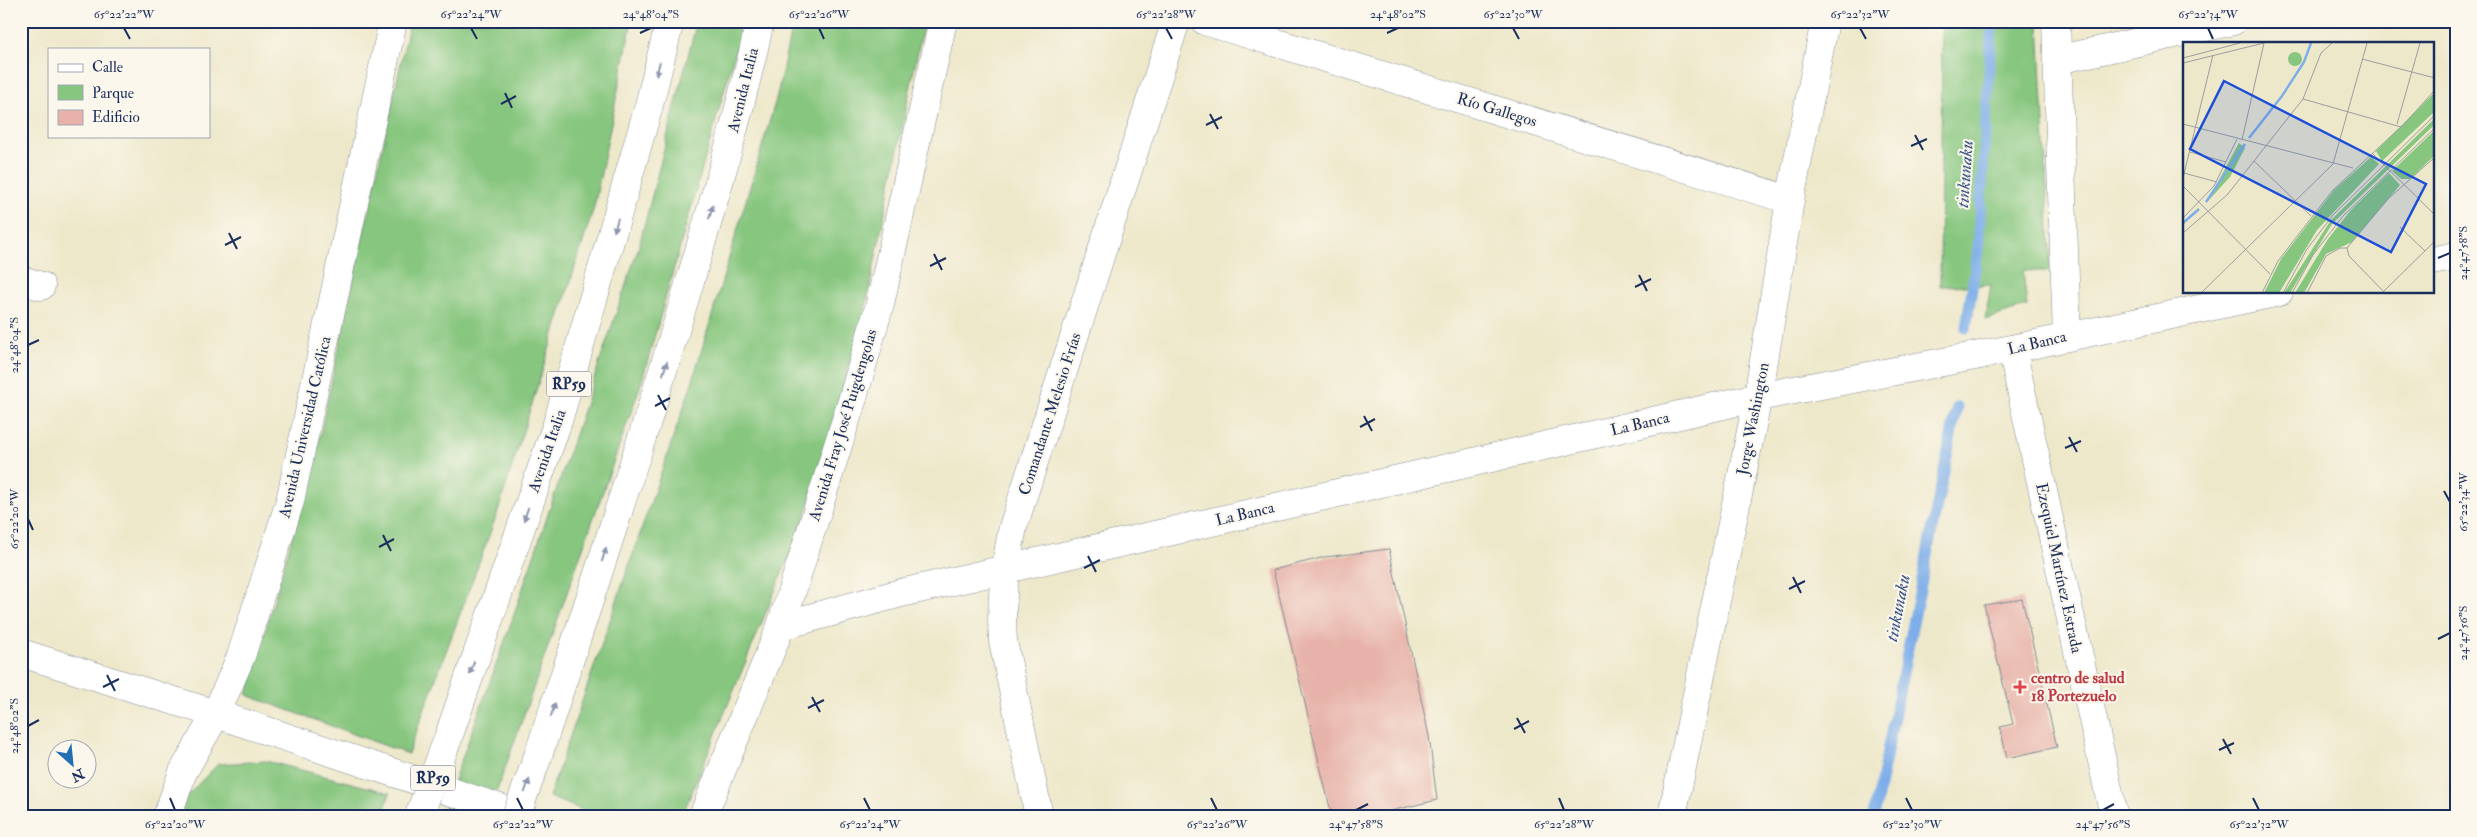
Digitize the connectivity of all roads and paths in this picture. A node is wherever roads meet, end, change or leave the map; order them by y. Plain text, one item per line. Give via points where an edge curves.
1 (393, 21) edge
2 (670, 21) edge
3 (760, 21) edge
4 (943, 21) edge
5 (1176, 21) edge
6 (1205, 21) edge
7 (1825, 21) edge
8 (2056, 21) edge
9 (2233, 21) edge
10 (2057, 60) junction
11 (1790, 200) junction
12 (2456, 256) edge
13 (2434, 261) edge
14 (2269, 294) edge
15 (2067, 336) junction
16 (2012, 349) junction
17 (1758, 397) junction
18 (1004, 570) junction
19 (781, 626) junction
20 (21, 654) edge
21 (216, 714) junction
22 (167, 816) edge
23 (419, 816) edge
24 (516, 816) edge
25 (524, 816) edge
26 (703, 816) edge
27 (1039, 816) edge
28 (1672, 816) edge
29 (2114, 816) edge

1 - 21 street, Avenida Universidad Católica via 290,501 241,656
2 -> 23 street, Avenida Italia / RP59, bridge via 648,109 558,421
24 -> 3 street, Avenida Italia, bridge via 665,366 750,67
4 - 19 street, Avenida Fray José Puigdengolas via 880,304
5 - 18 street, Comandante Melesio Frías via 1013,527
6 - 11 street, Río Gallegos
7 - 11 street, Jorge Washington
8 - 10 street
9 - 10 street
10 - 15 street
11 - 17 street, Jorge Washington
12 - 13 street
14 - 15 street, La Banca
15 - 16 street, La Banca
16 - 17 street, La Banca
16 - 29 street, Ezequiel Martínez Estrada
17 - 18 street, La Banca
17 - 28 street, Jorge Washington
18 - 19 street, La Banca
18 - 27 street, Comandante Melesio Frías via 1003,641
19 - 26 street, Avenida Fray José Puigdengolas
20 - 21 street
21 - 22 street, Avenida Universidad Católica via 183,772
21 - 25 street

